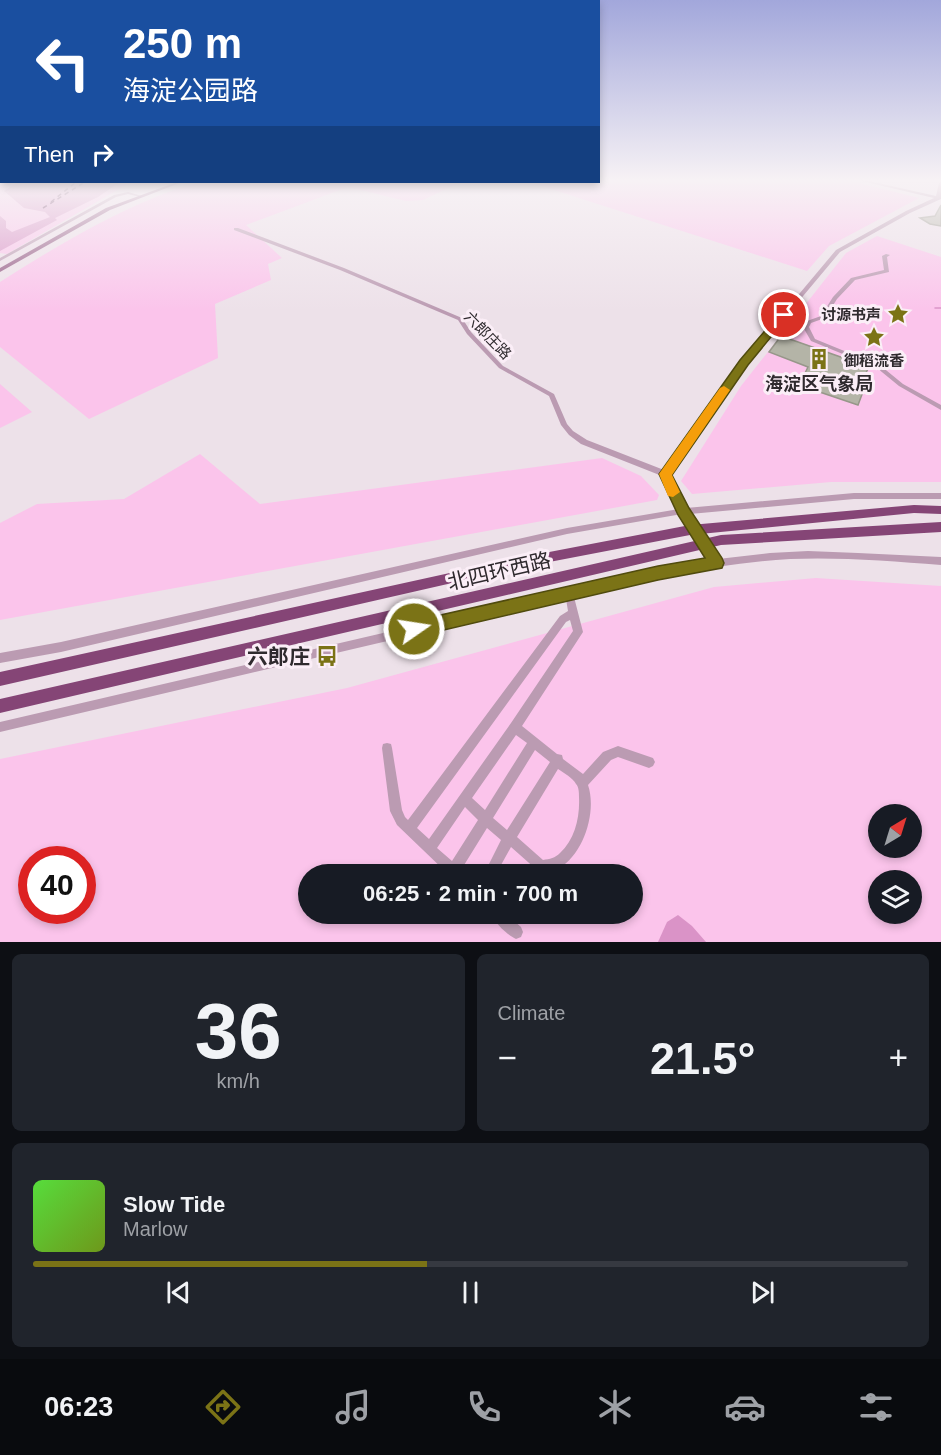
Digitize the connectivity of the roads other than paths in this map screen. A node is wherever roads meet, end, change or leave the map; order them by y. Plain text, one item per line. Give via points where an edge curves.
1 (67, 223) edge
2 (77, 223) edge
3 (891, 223) edge
4 (236, 229) dead end
5 (888, 255) dead end
6 (0, 260) edge
7 (0, 268) edge
8 (941, 408) edge
9 (665, 474) junction
10 (941, 496) edge
11 (941, 510) edge
12 (684, 511) junction
13 (941, 529) edge
14 (941, 561) edge
15 (716, 563) junction
16 (569, 594) junction
17 (574, 613) junction
18 (61, 647) junction
19 (0, 653) edge
20 (0, 658) edge
21 (0, 680) edge
22 (0, 706) edge
23 (0, 727) edge
24 (515, 727) junction
25 (534, 742) junction
26 (387, 748) dead end
27 (558, 759) junction
28 (649, 762) dead end
29 (583, 782) junction
30 (465, 799) junction
31 (486, 820) junction
32 (408, 829) junction
33 (509, 838) junction
34 (429, 849) junction
35 (445, 864) edge
36 (460, 864) edge
37 (495, 864) edge
38 (508, 924) edge
39 (516, 932) dead end

1 - 6 street
2 - 7 main road
3 - 9 street via 838,251 744,363
4 - 9 street, 六郎庄路 via 460,319 501,367 552,395 571,433 584,442
5 - 8 street via 884,256 887,271 853,279 823,317 809,322 807,333 813,340 879,367 901,386
9 - 12 street
10 - 12 street, 北四环西路 via 854,496
11 - 21 highway, 北四环西路 via 914,509 690,530 518,563
12 - 15 street
12 - 18 street, 北四环西路 via 567,531
13 - 22 highway, 北四环西路 via 721,540
14 - 15 street, 北四环西路 via 806,555
15 - 16 street, 北四环西路
16 - 17 street
16 - 23 street, 北四环西路
17 - 24 street via 578,632
17 - 32 street via 563,619
18 - 19 street
18 - 20 street, 北四环西路
24 - 25 street
24 - 30 street
25 - 27 street
25 - 31 street
26 - 32 street via 396,811
27 - 29 street
27 - 33 street
28 - 29 street via 618,751 607,756
29 - 33 street via 587,790 582,828 558,865 541,866
30 - 31 street
30 - 34 street
31 - 33 street
31 - 36 street
32 - 34 street
33 - 37 street
34 - 35 street
38 - 39 street

